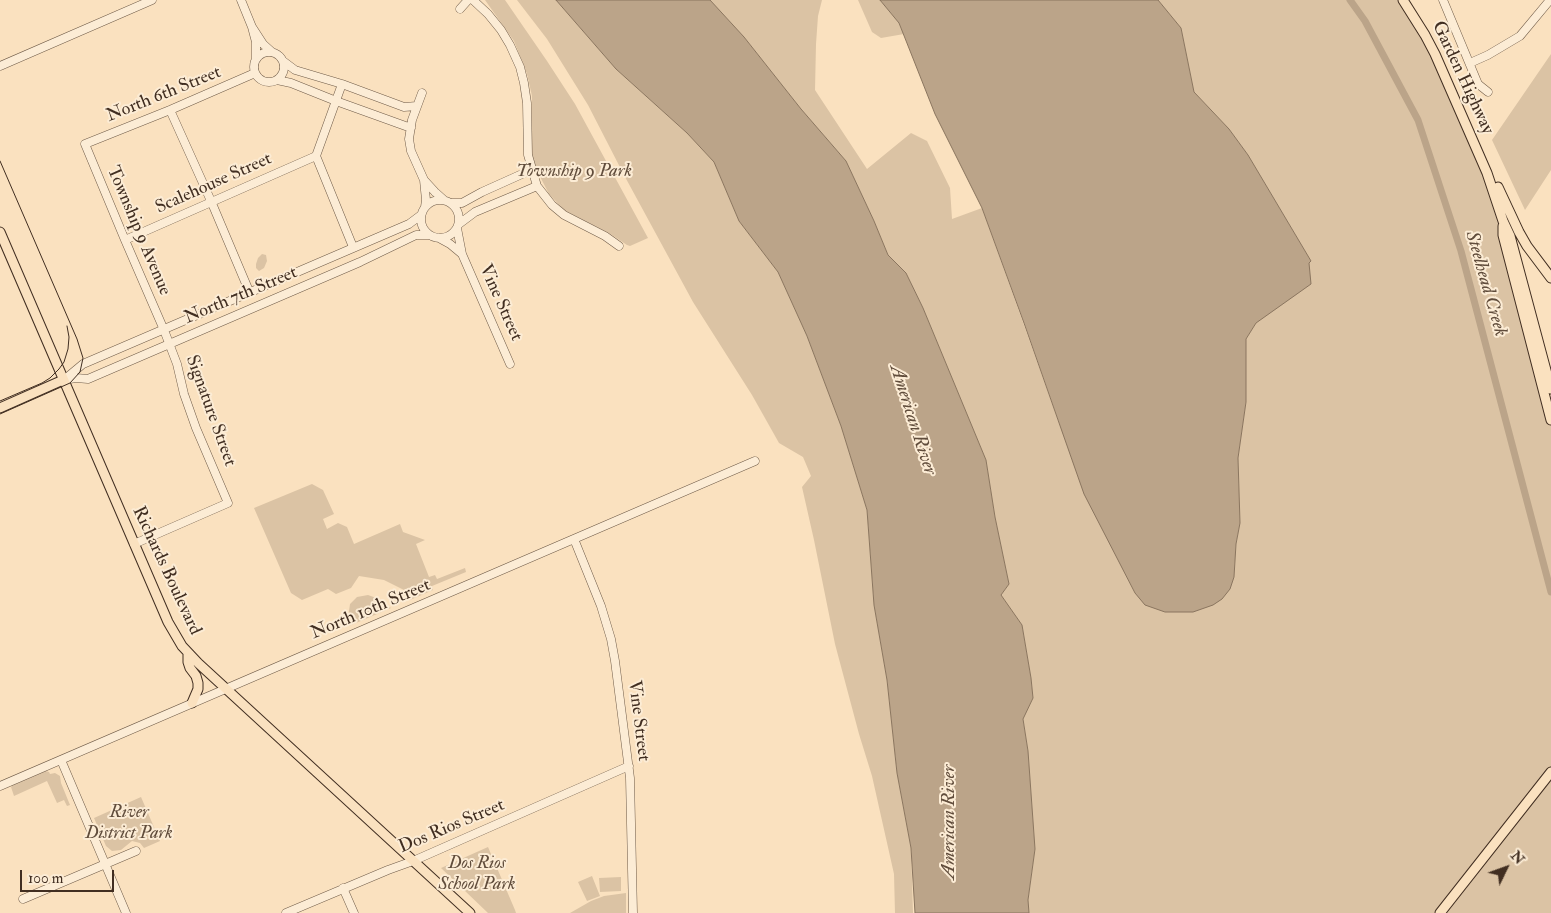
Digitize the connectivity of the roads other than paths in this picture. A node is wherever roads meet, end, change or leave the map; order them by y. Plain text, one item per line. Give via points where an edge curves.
1 (152, 0) edge
2 (241, 0) edge
3 (468, 0) edge
4 (473, 0) edge
5 (1403, 0) edge
6 (1443, 0) edge
7 (1550, 0) edge
8 (460, 9) dead end
9 (252, 27) junction
10 (272, 52) junction
11 (256, 59) junction
12 (283, 61) junction
13 (1470, 63) junction
14 (0, 66) edge
15 (255, 73) junction
16 (277, 80) junction
17 (342, 84) junction
18 (1488, 92) dead end
19 (422, 94) dead end
20 (336, 101) junction
21 (418, 106) junction
22 (170, 110) junction
23 (411, 128) junction
24 (85, 144) joint
25 (316, 156) junction
26 (531, 170) junction
27 (1488, 173) junction
28 (424, 180) junction
29 (537, 186) junction
30 (444, 200) junction
31 (211, 201) junction
32 (452, 203) junction
33 (425, 207) junction
34 (421, 215) junction
35 (1503, 221) junction
36 (458, 226) junction
37 (0, 232) edge
38 (429, 235) junction
39 (439, 238) junction
40 (124, 240) junction
41 (619, 246) dead end
42 (352, 247) junction
43 (462, 254) junction
44 (1551, 278) edge
45 (249, 291) junction
46 (164, 330) junction
47 (170, 344) junction
48 (510, 364) dead end
49 (64, 380) junction
50 (1551, 389) edge
51 (0, 408) edge
52 (1551, 420) edge
53 (755, 461) dead end
54 (574, 539) junction
55 (134, 544) junction
56 (188, 653) junction
57 (226, 689) junction
58 (192, 703) junction
59 (61, 760) junction
60 (629, 766) junction
61 (1551, 772) edge
62 (0, 786) edge
63 (136, 852) dead end
64 (414, 861) junction
65 (105, 865) junction
66 (343, 888) junction
67 (23, 899) dead end
68 (126, 913) edge
69 (286, 913) edge
70 (354, 913) edge
71 (470, 913) edge
72 (634, 913) edge
73 (1440, 913) edge

1 - 14 street
2 - 9 street
3 - 8 street
4 - 26 street via 501,30 520,67 526,93 527,148
5 - 27 main road, Garden Highway via 1435,54
6 - 13 street
7 - 13 street via 1520,36
9 - 10 street
9 - 11 street
10 - 11 street via 263,53
10 - 12 street
11 - 15 street
12 - 16 street via 284,70
12 - 17 street via 295,70
13 - 18 street via 1478,84
15 - 16 street via 262,80
15 - 22 street, North 6th Street
16 - 20 street
17 - 20 street
17 - 21 street via 404,107
19 - 21 street
20 - 23 street
20 - 25 street
21 - 23 street
22 - 24 street, North 6th Street
22 - 31 street
23 - 28 street via 408,139
24 - 40 street, Township 9 Avenue
25 - 31 street, Scalehouse Street
25 - 42 street
26 - 29 street
26 - 32 street via 462,203
27 - 35 main road
27 - 44 main road via 1500,189 1527,246
28 - 30 street
28 - 33 street
29 - 36 street via 475,212
29 - 41 street via 564,215
30 - 32 street
30 - 33 street via 433,200
31 - 40 street, Scalehouse Street
31 - 45 street
32 - 36 street via 459,213
33 - 34 street
34 - 38 street via 421,223
34 - 42 street, North 7th Street via 409,224
35 - 50 main road via 1510,236
35 - 52 main road via 1503,235
36 - 39 street via 450,236
36 - 43 street, Vine Street
37 - 49 main road, Richards Boulevard
38 - 39 street
38 - 47 street, North 7th Street via 416,235
39 - 43 street, Vine Street
40 - 46 street, Township 9 Avenue
42 - 45 street, North 7th Street
43 - 48 street, Vine Street
45 - 46 street, North 7th Street
46 - 47 street, Signature Street
46 - 49 street, North 7th Street via 83,364
47 - 49 street, North 7th Street via 88,379
47 - 55 street, Signature Street via 196,428 228,503
49 - 51 main road, North 7th Street
49 - 55 main road, Richards Boulevard
53 - 54 street, North 10th Street
54 - 57 street, North 10th Street
54 - 60 street, Vine Street via 601,606 610,639
55 - 56 main road, Richards Boulevard via 168,622
56 - 57 main road, Richards Boulevard
56 - 58 main road via 188,662 198,683
57 - 58 street, North 10th Street
57 - 64 main road, Richards Boulevard
58 - 59 street, North 10th Street
59 - 62 street, North 10th Street
59 - 65 street
60 - 64 street, Dos Rios Street
60 - 72 street, Vine Street
61 - 73 main road
63 - 65 street
64 - 66 street, Dos Rios Street
64 - 71 main road, Richards Boulevard
65 - 67 street
65 - 68 street
66 - 69 street, Dos Rios Street
66 - 70 street

